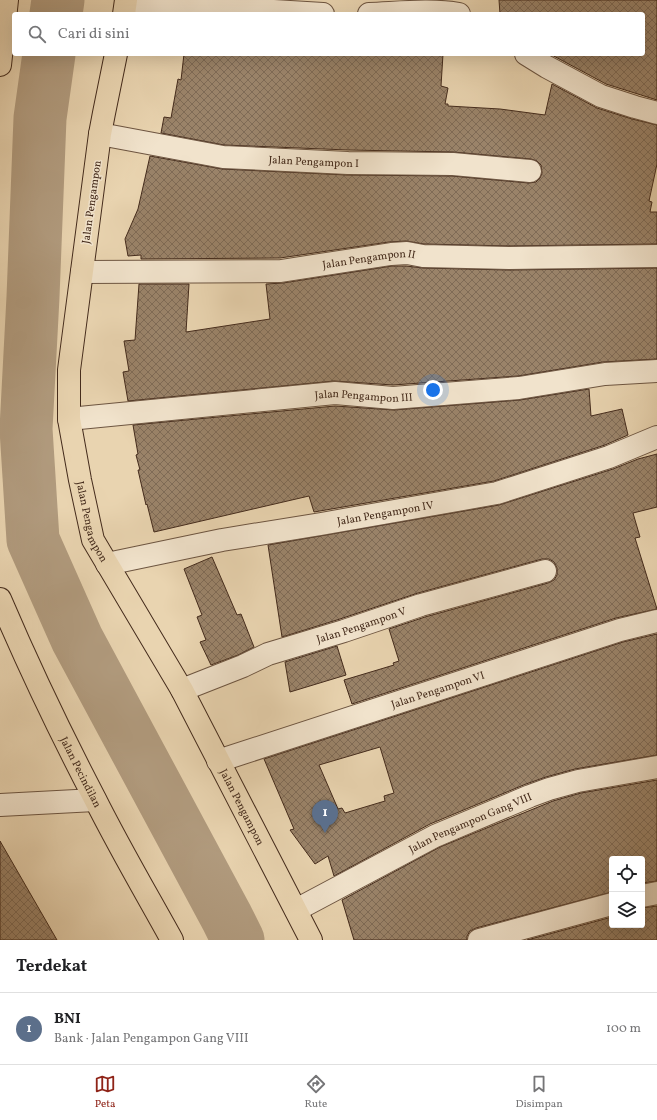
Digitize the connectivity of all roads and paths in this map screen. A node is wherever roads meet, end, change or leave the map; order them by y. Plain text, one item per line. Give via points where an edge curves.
1 (7, 0) edge
2 (125, 5) edge
3 (279, 12) edge
4 (427, 12) edge
5 (450, 12) edge
6 (116, 56) edge
7 (529, 56) edge
8 (0, 65) edge
9 (657, 113) edge
10 (100, 134) junction
11 (530, 171) dead end
12 (657, 256) edge
13 (82, 272) junction
14 (657, 371) edge
15 (69, 419) junction
16 (657, 437) edge
17 (107, 564) junction
18 (545, 571) dead end
19 (0, 599) edge
20 (657, 621) edge
21 (182, 690) junction
22 (218, 761) junction
23 (657, 767) edge
24 (95, 800) junction
25 (0, 805) edge
26 (657, 893) edge
27 (645, 895) edge
28 (609, 905) edge
29 (296, 910) junction
30 (172, 940) edge
31 (311, 940) edge
32 (479, 940) edge

1 - 8 main road
2 - 3 street
4 - 5 street
6 - 10 main road, Jalan Pengampon
7 - 9 street via 601,96
10 - 11 street, Jalan Pengampon I via 223,157 348,163 453,164
10 - 13 main road, Jalan Pengampon
12 - 13 street, Jalan Pengampon II via 509,258 423,256 407,253 281,270
13 - 15 main road, Jalan Pengampon via 69,370
14 - 15 street, Jalan Pengampon III via 606,374 519,388 393,398 335,393
15 - 17 main road, Jalan Pengampon via 93,540
16 - 17 street, Jalan Pengampon IV via 609,457 498,493 222,540
17 - 21 main road, Jalan Pengampon
18 - 21 street, Jalan Pengampon V via 421,604 268,654
19 - 24 main road, Jalan Pecindilan via 40,690
20 - 22 street, Jalan Pengampon VI via 620,630
21 - 22 main road, Jalan Pengampon
22 - 29 main road, Jalan Pengampon
23 - 29 street, Jalan Pengampon Gang VIII via 578,781 530,796 435,836
24 - 25 street
24 - 30 main road, Jalan Pecindilan
26 - 27 street
28 - 32 street
29 - 31 main road, Jalan Pengampon

